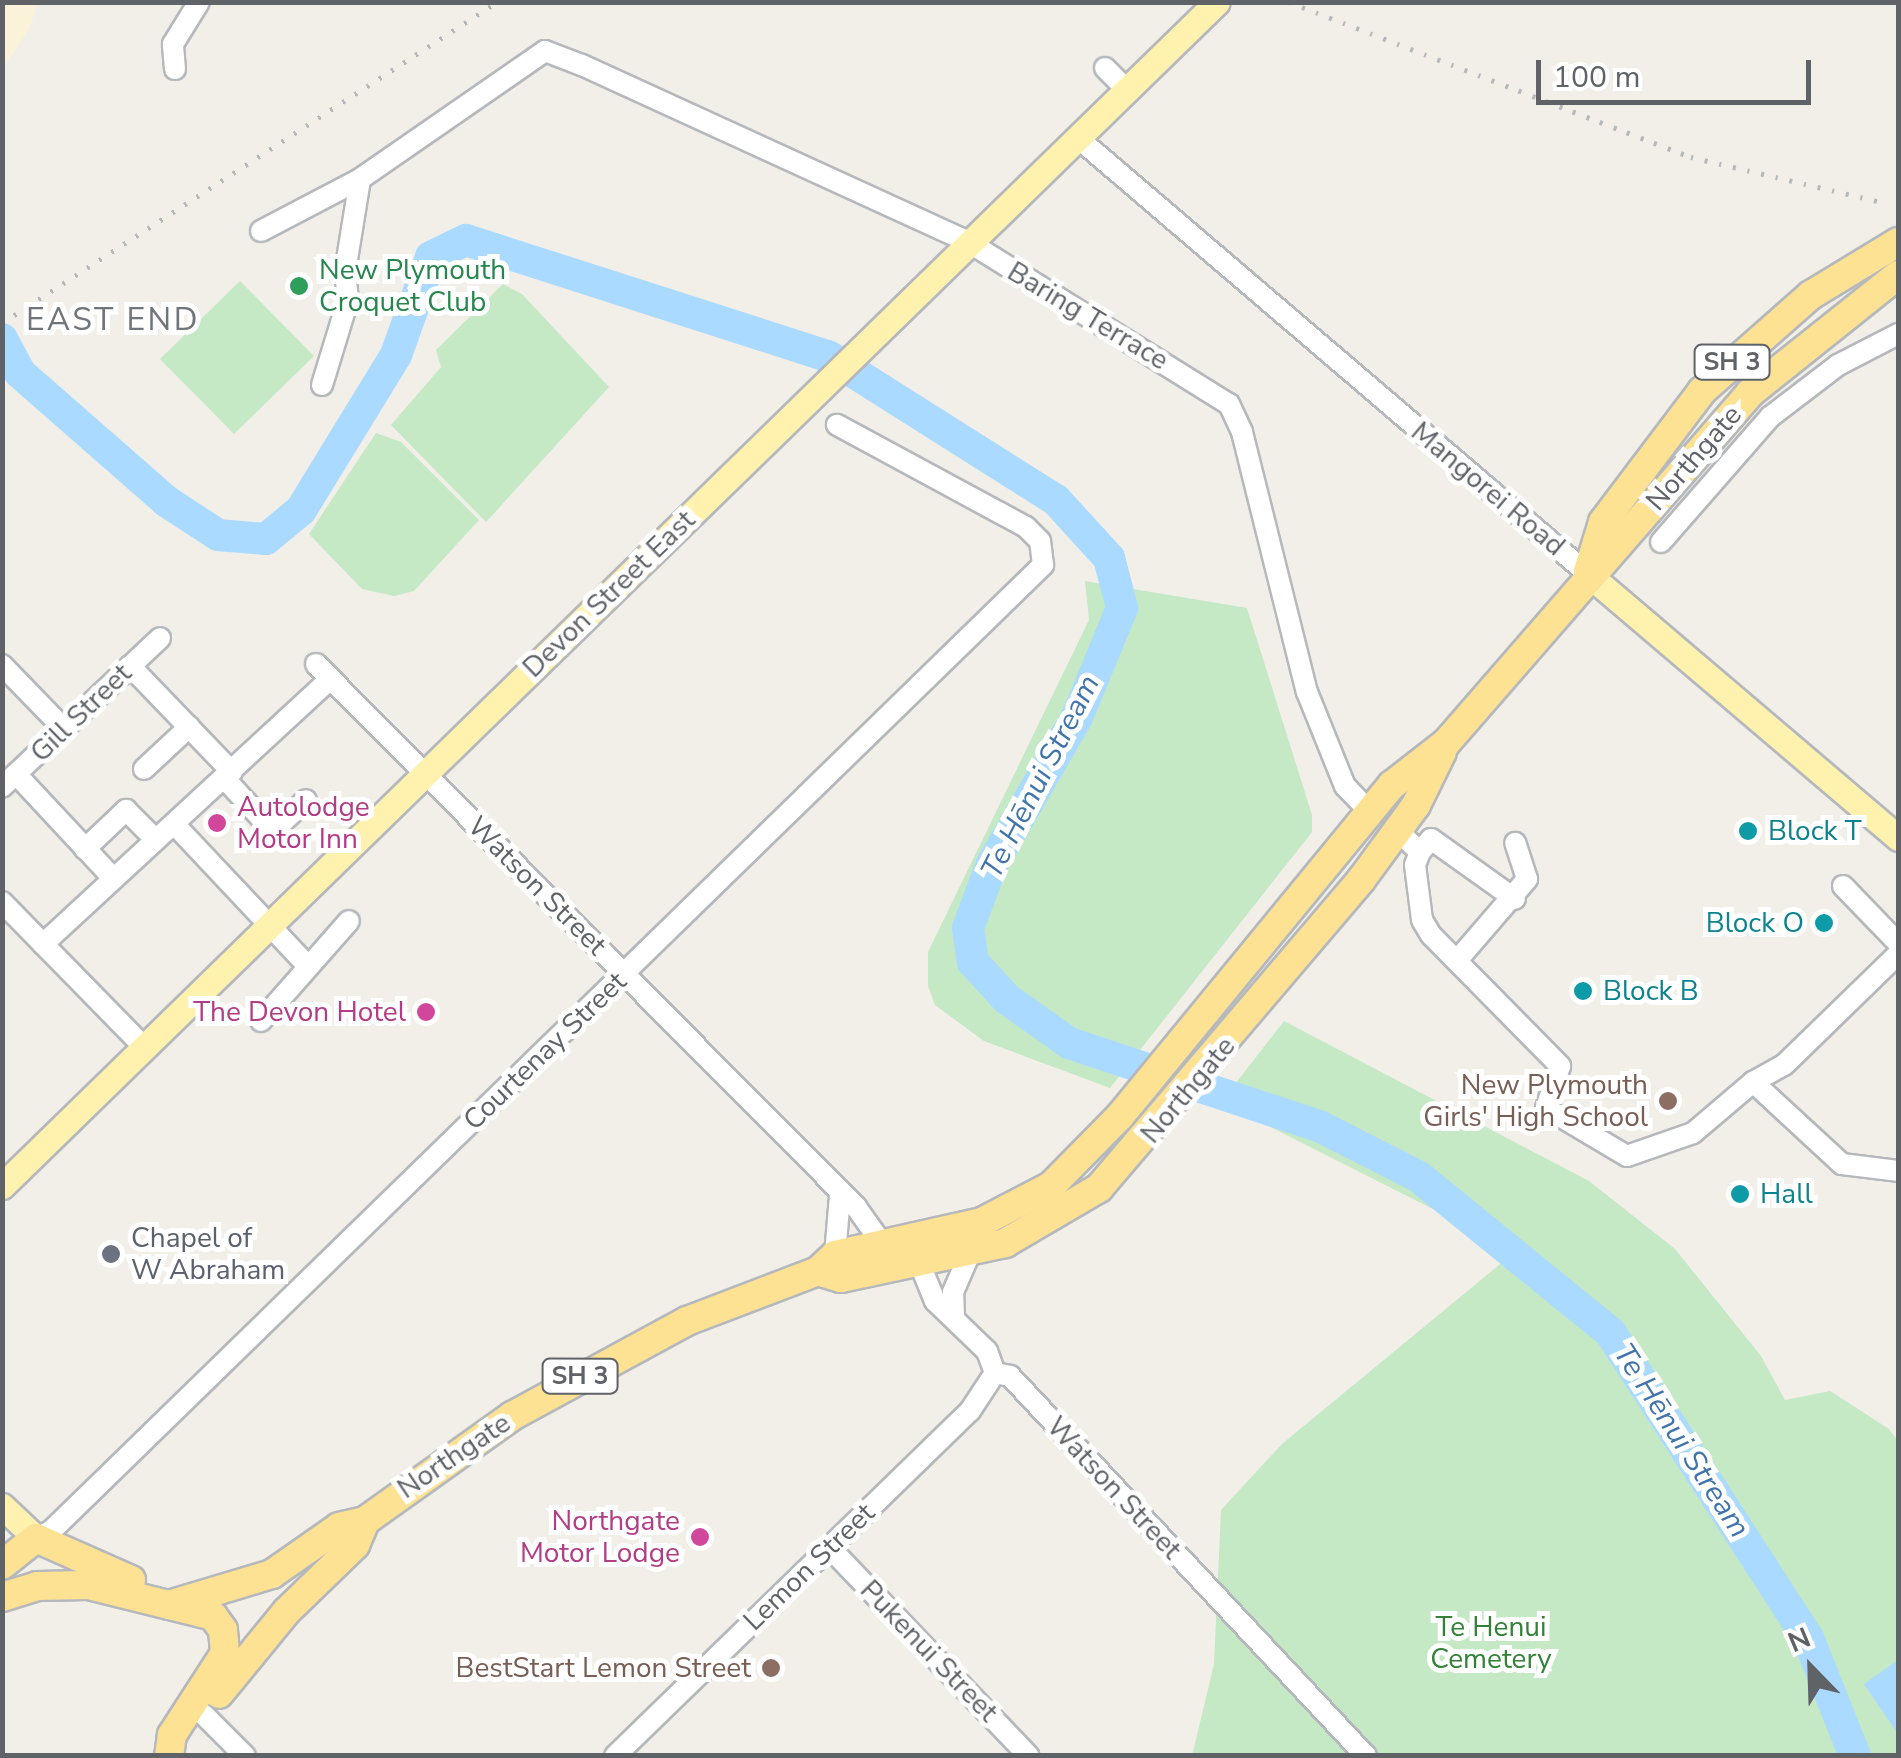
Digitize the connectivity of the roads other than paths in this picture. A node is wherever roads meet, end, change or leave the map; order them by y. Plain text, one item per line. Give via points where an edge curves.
1 (199, 2) edge
2 (1217, 2) edge
3 (1105, 68) dead end
4 (174, 69) dead end
5 (1126, 89) junction
6 (1078, 138) junction
7 (360, 179) junction
8 (262, 231) dead end
9 (970, 242) junction
10 (1898, 242) edge
11 (1898, 275) edge
12 (1898, 334) edge
13 (322, 386) dead end
14 (836, 426) dead end
15 (1661, 542) dead end
16 (1588, 572) junction
17 (160, 638) dead end
18 (2, 664) edge
19 (130, 666) junction
20 (189, 727) junction
21 (64, 728) junction
22 (1446, 743) junction
23 (144, 769) dead end
24 (425, 773) junction
25 (229, 776) junction
26 (9, 781) edge
27 (306, 800) dead end
28 (1371, 814) junction
29 (176, 826) junction
30 (1398, 831) junction
31 (153, 837) junction
32 (1898, 838) edge
33 (1515, 843) dead end
34 (86, 848) junction
35 (1420, 852) junction
36 (112, 877) junction
37 (1843, 886) dead end
38 (1516, 898) junction
39 (2, 902) edge
40 (349, 922) dead end
41 (270, 924) junction
42 (1898, 942) edge
43 (43, 944) junction
44 (1898, 954) edge
45 (1460, 956) junction
46 (306, 964) junction
47 (624, 974) junction
48 (261, 1021) dead end
49 (144, 1047) junction
50 (1753, 1082) junction
51 (1898, 1170) edge
52 (2, 1186) edge
53 (840, 1196) junction
54 (883, 1244) junction
55 (970, 1252) junction
56 (919, 1262) junction
57 (826, 1263) junction
58 (954, 1316) junction
59 (995, 1373) junction
60 (2, 1506) edge
61 (365, 1521) junction
62 (36, 1538) junction
63 (829, 1548) junction
64 (2, 1565) edge
65 (88, 1585) junction
66 (202, 1594) junction
67 (2, 1597) edge
68 (169, 1605) junction
69 (204, 1715) junction
70 (172, 1756) edge
71 (245, 1756) edge
72 (615, 1756) edge
73 (1029, 1756) edge
74 (1366, 1756) edge

1 - 4 street via 172,44
2 - 5 main road, Devon Street East
3 - 5 street
5 - 6 main road, Devon Street East
6 - 9 main road, Devon Street East
6 - 16 street, Mangorei Road
7 - 8 street
7 - 9 street, Baring Terrace via 545,51
7 - 13 street via 345,272 348,300
9 - 24 main road, Devon Street East
9 - 28 street, Baring Terrace via 1229,404 1242,432 1307,692 1345,786
10 - 16 highway, Northgate / SH 3 via 1810,295 1702,391 1603,522
11 - 16 highway, Northgate / SH 3 via 1750,393
12 - 15 street via 1838,365 1770,417
14 - 47 street, Courtenay Street via 1026,527 1044,556 1035,575
16 - 22 highway, Northgate / SH 3
16 - 32 main road, Mangorei Road
17 - 19 street, Gill Street
18 - 21 street
19 - 20 street
19 - 21 street, Gill Street
20 - 23 street
20 - 25 street
21 - 26 street, Gill Street
22 - 28 highway, Northgate / SH 3 via 1392,785
22 - 30 highway, Northgate / SH 3
24 - 25 street, Watson Street via 323,672
24 - 41 main road, Devon Street East
24 - 47 street, Watson Street
25 - 27 street via 273,831
25 - 29 street
26 - 34 street
28 - 54 highway, Northgate / SH 3 via 1082,1160 1024,1204 968,1226
29 - 31 street
29 - 41 street
30 - 35 street
30 - 55 highway, Northgate / SH 3 via 1134,1155 1055,1219
31 - 34 street via 126,810
31 - 36 street
33 - 38 street via 1527,880
34 - 36 street
35 - 38 street via 1431,839
35 - 45 street via 1415,866 1422,920
36 - 43 street
37 - 42 street
38 - 45 street
39 - 43 street
40 - 46 street
41 - 46 street
41 - 49 main road, Devon Street East
43 - 49 street
44 - 50 street via 1784,1065
45 - 50 street via 1560,1066 1546,1108 1627,1156 1692,1133
46 - 48 street via 308,976
47 - 53 street, Watson Street
47 - 62 street, Courtenay Street via 51,1531
49 - 52 main road, Devon Street East
50 - 51 street via 1842,1164
53 - 54 street, Watson Street
53 - 57 street
54 - 57 highway, Northgate / SH 3
55 - 56 highway, Northgate / SH 3
55 - 58 street via 953,1292
56 - 57 highway, Northgate / SH 3 via 841,1278
56 - 58 street, Watson Street via 936,1301
57 - 61 highway, Northgate / SH 3 via 687,1321 566,1384 458,1451
58 - 59 street, Watson Street via 986,1351
59 - 63 street, Lemon Street via 984,1396
59 - 74 street, Watson Street via 1010,1376
60 - 62 main road
61 - 66 highway, Northgate / SH 3 via 338,1528 259,1580
61 - 69 highway, Northgate / SH 3 via 355,1545 288,1611
62 - 64 highway
62 - 65 highway via 46,1559
62 - 66 highway via 122,1577
63 - 72 street, Lemon Street
63 - 73 street, Pukenui Street
65 - 67 highway via 37,1586
65 - 68 highway
66 - 68 highway, Northgate / SH 3
68 - 70 highway via 208,1613 223,1630 226,1647 172,1735
69 - 70 highway, SH 3
69 - 71 street

